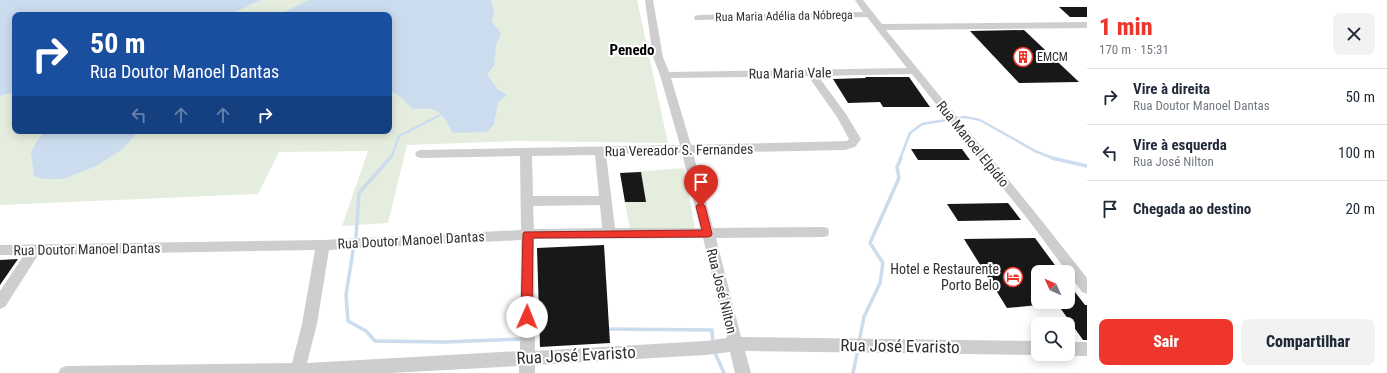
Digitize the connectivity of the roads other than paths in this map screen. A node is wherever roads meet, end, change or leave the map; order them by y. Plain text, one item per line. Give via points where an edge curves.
1 (649, 0) edge
2 (860, 0) edge
3 (870, 14) junction
4 (698, 18) dead end
5 (1087, 25) edge
6 (879, 27) junction
7 (915, 71) junction
8 (811, 73) junction
9 (665, 74) junction
10 (687, 150) junction
11 (600, 151) junction
12 (526, 152) junction
13 (421, 154) dead end
14 (606, 200) junction
15 (527, 201) junction
16 (823, 232) dead end
17 (528, 234) junction
18 (609, 234) junction
19 (708, 234) junction
20 (323, 245) junction
21 (35, 249) junction
22 (0, 250) edge
23 (1087, 288) edge
24 (0, 303) edge
25 (735, 344) junction
26 (1031, 348) edge
27 (1075, 349) edge
28 (1087, 349) edge
29 (527, 359) edge
30 (298, 370) junction
31 (315, 372) edge
32 (66, 373) edge
33 (743, 373) edge

1 - 9 street, Rua José Nilton via 658,57
2 - 3 street, Rua Manoel Elpídio
3 - 4 street, Rua Maria Adélia da Nóbrega
3 - 6 street, Rua Manoel Elpídio
5 - 6 street
6 - 7 street, Rua Manoel Elpídio
7 - 8 street, Rua Maria Vale
7 - 23 street, Rua Manoel Elpídio
8 - 9 street, Rua Maria Vale
8 - 10 street, Rua Vereador S. Fernandes via 842,116 855,139 852,144
9 - 10 street, Rua José Nilton
10 - 11 street, Rua Vereador S. Fernandes
10 - 19 street, Rua José Nilton
11 - 12 street, Rua Vereador S. Fernandes
11 - 14 street
12 - 13 street, Rua Vereador S. Fernandes
12 - 15 street
14 - 15 street
14 - 18 street
15 - 17 street
16 - 19 street, Rua Doutor Manoel Dantas
17 - 18 street, Rua Doutor Manoel Dantas
17 - 20 street, Rua Doutor Manoel Dantas
17 - 29 street
18 - 19 street, Rua Doutor Manoel Dantas
19 - 25 street, Rua José Nilton
20 - 21 street, Rua Doutor Manoel Dantas
20 - 30 street via 311,319
21 - 22 street, Rua Doutor Manoel Dantas
21 - 24 street
25 - 26 street, Rua José Evaristo
25 - 29 street, Rua José Evaristo
25 - 33 street, Rua José Nilton
27 - 28 street
29 - 31 street, Rua José Evaristo
30 - 31 street, Rua José Evaristo
30 - 32 street, Rua José Evaristo

